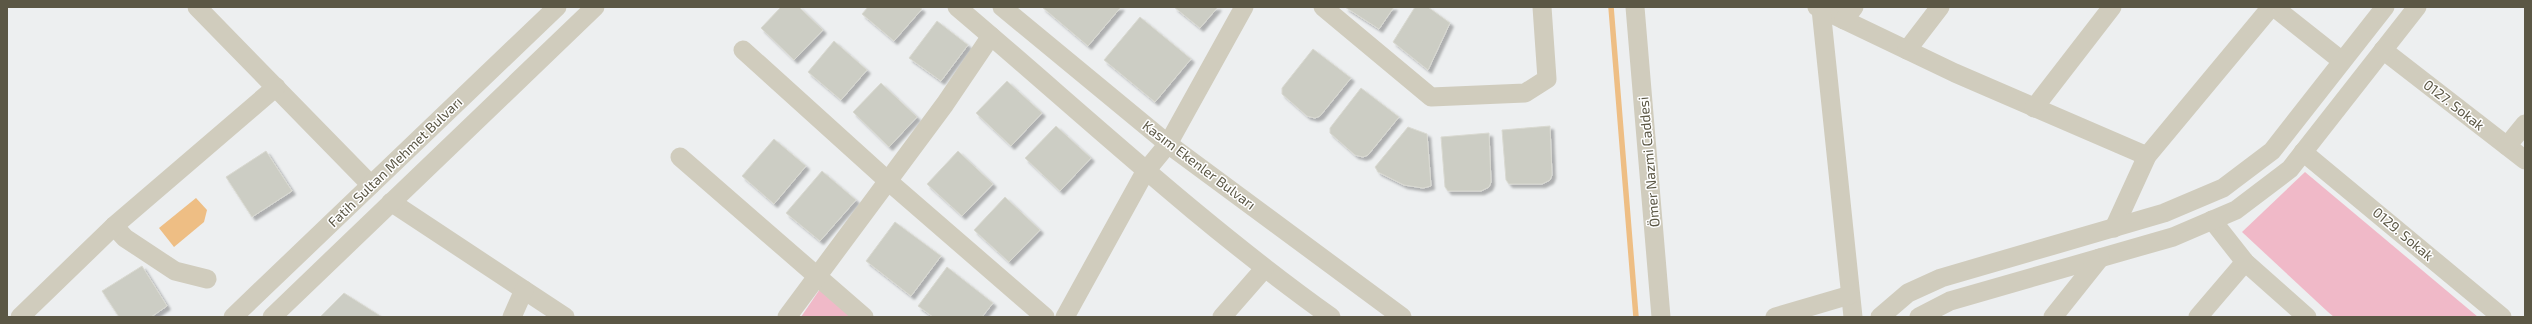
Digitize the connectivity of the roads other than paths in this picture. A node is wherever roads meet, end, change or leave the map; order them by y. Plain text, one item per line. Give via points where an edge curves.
1 (197, 7) edge
2 (557, 7) edge
3 (595, 7) edge
4 (957, 7) edge
5 (1002, 7) edge
6 (1244, 7) edge
7 (1323, 7) edge
8 (1542, 7) edge
9 (1636, 7) edge
10 (1940, 7) edge
11 (2112, 7) edge
12 (2270, 7) edge
13 (2274, 7) edge
14 (2385, 7) edge
15 (2417, 7) edge
16 (1819, 8) edge
17 (1849, 13) edge
18 (991, 36) junction
19 (743, 50) dead end
20 (1907, 50) junction
21 (2383, 50) junction
22 (2342, 61) junction
23 (276, 87) junction
24 (2034, 108) junction
25 (2525, 124) edge
26 (1168, 144) junction
27 (2507, 146) junction
28 (2303, 152) junction
29 (2147, 156) junction
30 (680, 157) dead end
31 (2525, 160) edge
32 (1145, 172) junction
33 (888, 181) junction
34 (371, 185) junction
35 (391, 202) junction
36 (2212, 220) junction
37 (114, 226) junction
38 (2114, 228) junction
39 (2100, 258) junction
40 (2245, 262) junction
41 (1264, 269) junction
42 (818, 276) junction
43 (207, 279) dead end
44 (524, 290) junction
45 (1850, 295) junction
46 (2296, 314) edge
47 (20, 317) edge
48 (232, 317) edge
49 (272, 317) edge
50 (512, 317) edge
51 (565, 317) edge
52 (787, 317) edge
53 (864, 317) edge
54 (1045, 317) edge
55 (1066, 317) edge
56 (1222, 317) edge
57 (1332, 317) edge
58 (1402, 317) edge
59 (1661, 317) edge
60 (1775, 317) edge
61 (1853, 317) edge
62 (1880, 317) edge
63 (1919, 317) edge
64 (2053, 317) edge
65 (2198, 317) edge
66 (2502, 317) edge

1 - 23 street
2 - 34 street, Fatih Sultan Mehmet Bulvarı
3 - 35 street, Fatih Sultan Mehmet Bulvarı
4 - 18 street
5 - 26 street, Kasım Ekenler Bulvarı
6 - 26 street
7 - 8 street via 1432,96 1525,93 1546,79
9 - 59 street, Ömer Nazmi Caddesi
10 - 20 street
11 - 24 street
12 - 29 street
13 - 22 street
14 - 22 street
15 - 21 street
16 - 17 street
16 - 45 street
17 - 20 street
18 - 32 street
18 - 33 street
19 - 33 street
20 - 24 street
21 - 27 street, 0127. Sokak
21 - 28 street
22 - 38 street via 2272,151 2223,188 2164,213
23 - 34 street
23 - 37 street
24 - 29 street
25 - 27 street
26 - 32 street
26 - 58 street, Kasım Ekenler Bulvarı
27 - 31 street, 0127. Sokak
28 - 36 street via 2290,169 2236,210
28 - 66 street, 0129. Sokak
29 - 38 street
30 - 42 street
32 - 41 street
32 - 55 street
33 - 42 street
33 - 54 street
34 - 48 street, Fatih Sultan Mehmet Bulvarı
35 - 44 street
35 - 49 street, Fatih Sultan Mehmet Bulvarı
36 - 39 street via 2173,237
36 - 40 street
37 - 43 street via 125,238 175,271
37 - 47 street
38 - 62 street via 1941,278 1908,293
39 - 63 street via 1950,301
39 - 64 street
40 - 46 street
40 - 65 street
41 - 56 street
41 - 57 street
42 - 52 street
42 - 53 street
44 - 50 street
44 - 51 street
45 - 60 street
45 - 61 street

